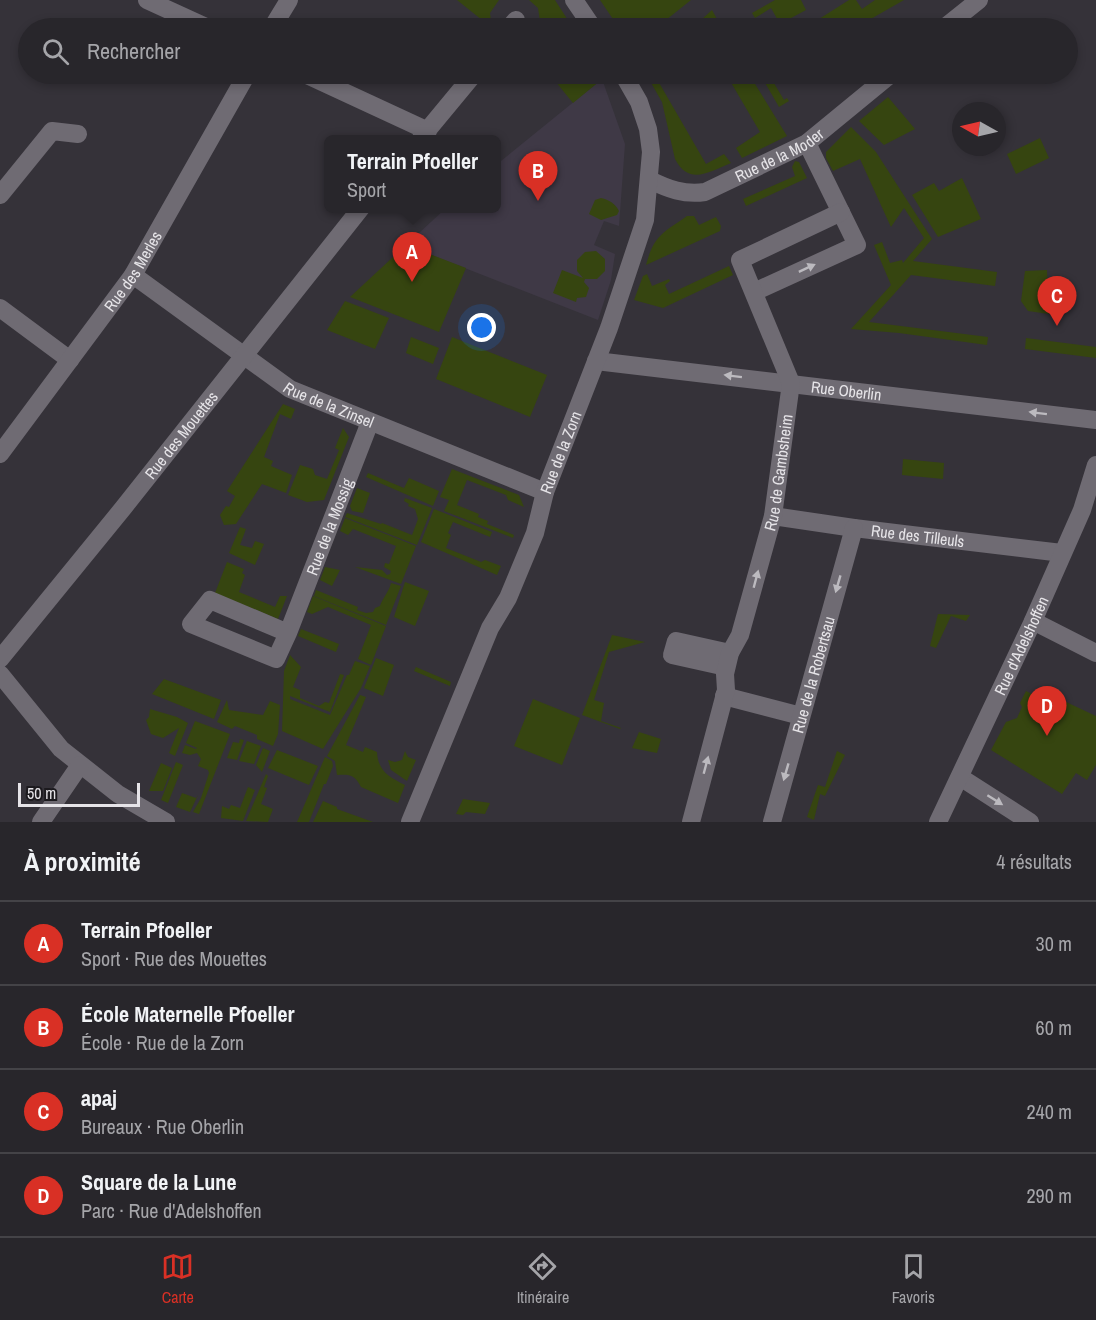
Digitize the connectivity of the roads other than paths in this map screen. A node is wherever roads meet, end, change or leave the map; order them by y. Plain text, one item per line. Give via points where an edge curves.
1 (147, 0) edge
2 (289, 0) edge
3 (574, 0) edge
4 (979, 0) edge
5 (186, 18) edge
6 (278, 18) edge
7 (586, 18) edge
8 (956, 18) edge
9 (241, 84) edge
10 (325, 84) edge
11 (466, 84) edge
12 (629, 84) edge
13 (879, 84) edge
14 (78, 134) dead end
15 (424, 135) edge
16 (807, 143) junction
17 (650, 180) junction
18 (0, 195) edge
19 (841, 212) junction
20 (356, 213) edge
21 (133, 275) junction
22 (754, 292) junction
23 (0, 308) edge
24 (243, 356) junction
25 (70, 360) junction
26 (596, 361) junction
27 (791, 383) junction
28 (1096, 420) edge
29 (370, 422) junction
30 (0, 454) edge
31 (1096, 465) edge
32 (545, 492) junction
33 (1089, 514) edge
34 (773, 516) junction
35 (854, 528) junction
36 (1062, 553) junction
37 (1033, 621) junction
38 (288, 633) junction
39 (1096, 653) edge
40 (0, 659) edge
41 (0, 674) edge
42 (724, 696) junction
43 (801, 716) junction
44 (80, 765) junction
45 (960, 777) junction
46 (41, 822) edge
47 (163, 822) edge
48 (410, 822) edge
49 (691, 822) edge
50 (772, 822) edge
51 (938, 822) edge
52 (1030, 822) edge

1 - 5 street
2 - 6 street
3 - 7 street
4 - 8 street
9 - 21 street, Rue des Merles
10 - 15 street
11 - 15 street
12 - 17 street, Rue de la Zorn via 648,129
13 - 16 street, Rue de la Moder
14 - 18 street via 52,131
16 - 17 street, Rue de la Moder via 705,192 691,194
16 - 19 street
17 - 26 street, Rue de la Zorn via 645,220
19 - 22 street, Rue de Gambsheim via 740,260
22 -> 19 street via 857,245
20 - 24 street, Rue des Mouettes
21 - 24 street, Rue de la Zinsel
21 - 25 street, Rue des Merles
22 - 27 street, Rue de Gambsheim
23 - 25 street
24 - 29 street, Rue de la Zinsel via 290,389
24 - 40 street, Rue des Mouettes
25 - 30 street, Rue des Merles
27 -> 26 street, Rue Oberlin
26 - 32 street, Rue de la Zorn
28 -> 27 street, Rue Oberlin
27 - 34 street, Rue de Gambsheim
29 - 32 street, Rue de la Zinsel
29 - 38 street, Rue de la Mossig
31 - 33 street, Rue d'Adelshoffen
32 - 48 street, Rue de la Zorn via 535,533 508,598 490,628
33 - 36 street, Rue d'Adelshoffen
34 - 35 street, Rue des Tilleuls
42 -> 34 street, Rue de Gambsheim via 728,660 740,635
35 - 36 street, Rue des Tilleuls
35 -> 43 street, Rue de la Robertsau
36 - 37 street, Rue d'Adelshoffen
37 - 39 street
37 - 45 street, Rue d'Adelshoffen
38 - 38 street, Rue de la Mossig via 276,659 191,624 210,600
41 - 44 street via 61,749
42 - 43 street
49 -> 42 street, Rue de Gambsheim
43 -> 50 street, Rue de la Robertsau
44 - 46 street
44 - 47 street
45 - 51 street, Rue d'Adelshoffen
45 -> 52 street

